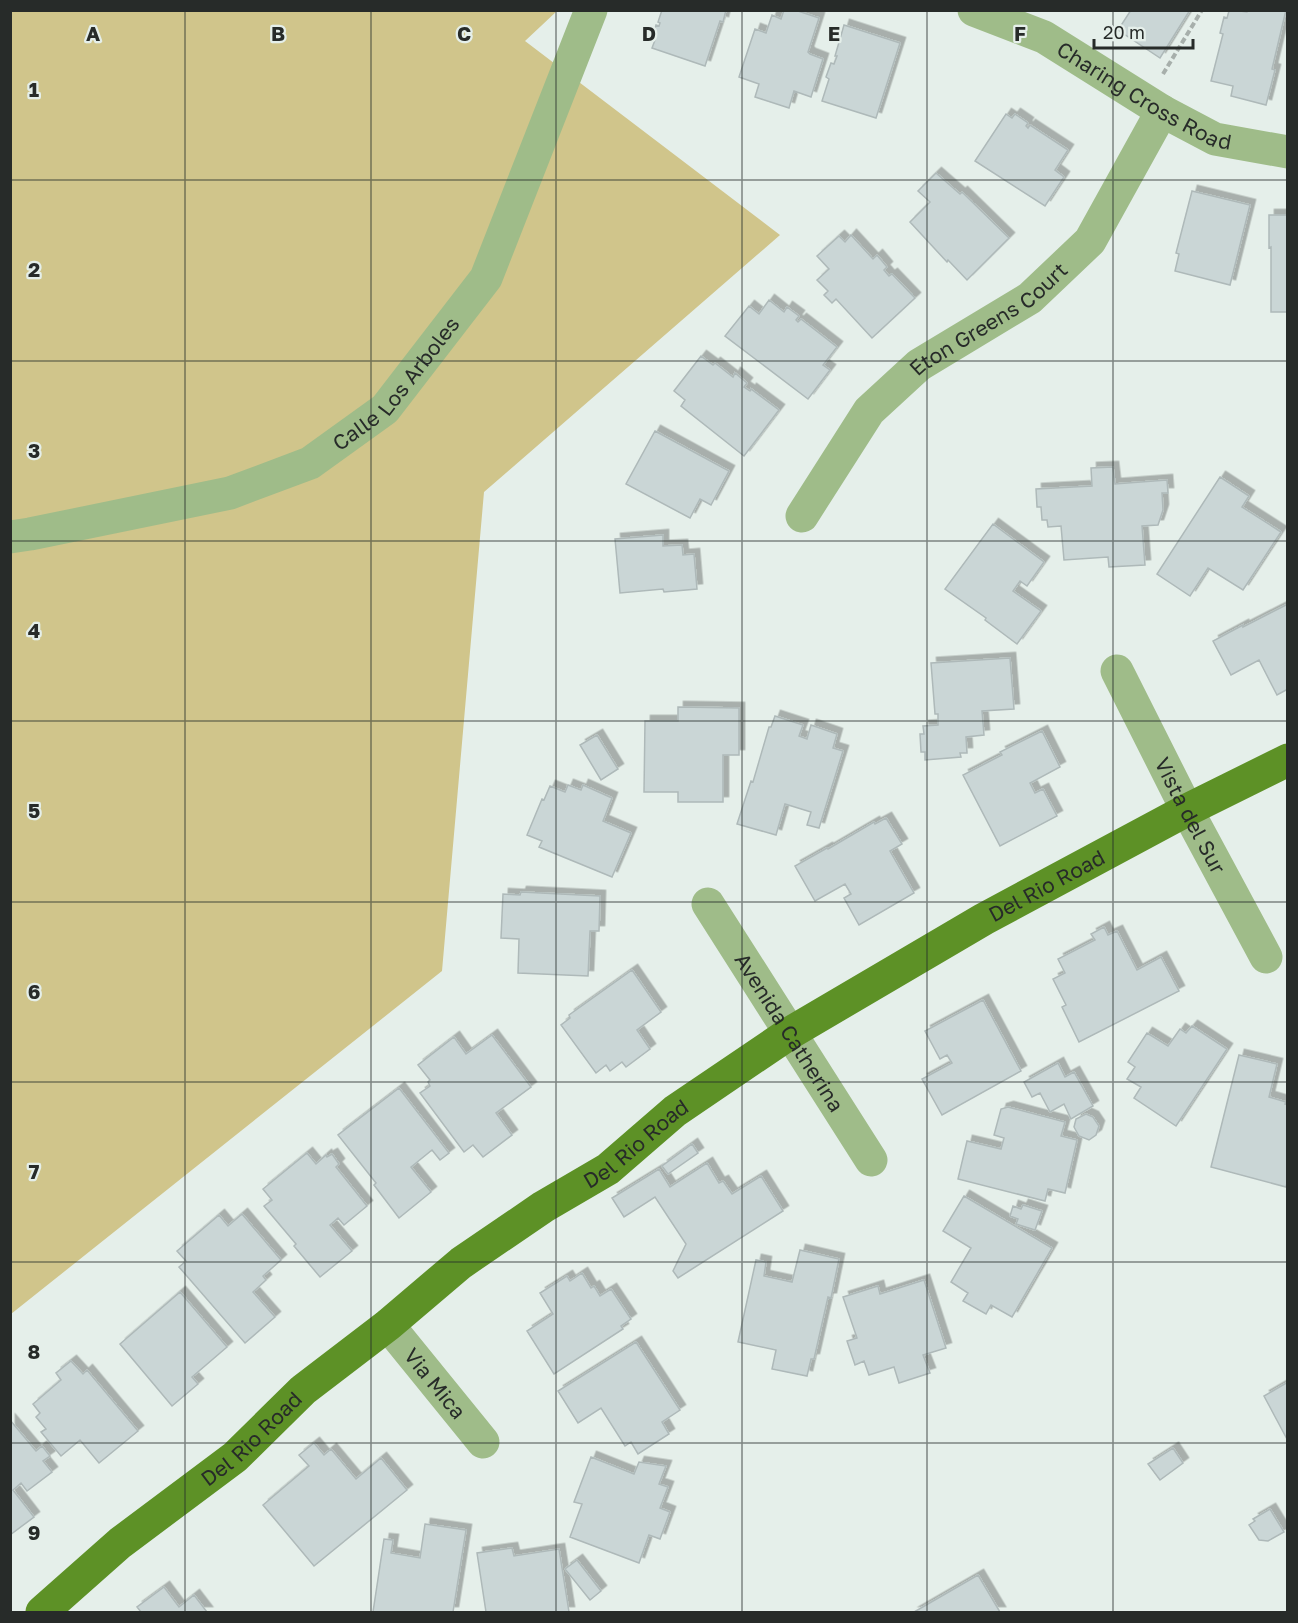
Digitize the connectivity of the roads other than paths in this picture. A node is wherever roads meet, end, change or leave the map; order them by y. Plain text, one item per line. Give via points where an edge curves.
1 (591, 10) edge
2 (974, 10) edge
3 (1154, 106) junction
4 (1287, 152) edge
5 (802, 516) dead end
6 (10, 537) edge
7 (1117, 672) dead end
8 (1287, 760) edge
9 (1187, 810) junction
10 (708, 904) dead end
11 (1266, 957) dead end
12 (790, 1033) junction
13 (871, 1160) dead end
14 (388, 1324) junction
15 (483, 1442) dead end
16 (42, 1612) edge

1 - 6 street, Calle Los Arboles via 486,278 385,409 309,463 231,493
2 - 3 street, Charing Cross Road via 1044,37
3 - 4 street, Charing Cross Road via 1215,139
3 - 5 street, Eton Greens Court via 1090,241 1030,298 919,365 869,411
7 - 9 street, Vista del Sur
8 - 9 main road, Del Rio Road
9 - 11 street, Vista del Sur
9 - 12 main road, Del Rio Road via 984,919
10 - 12 street, Avenida Catherina
12 - 13 street, Avenida Catherina
12 - 14 main road, Del Rio Road via 675,1111 608,1169 543,1207 461,1263
14 - 15 street, Via Mica
14 - 16 main road, Del Rio Road via 303,1390 236,1457 120,1543

